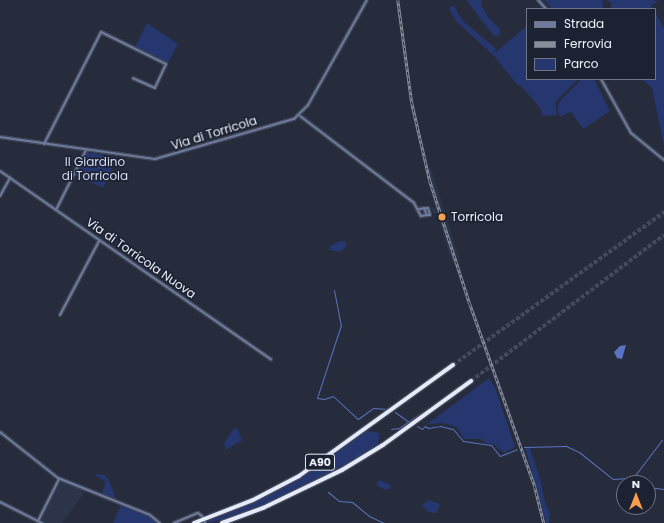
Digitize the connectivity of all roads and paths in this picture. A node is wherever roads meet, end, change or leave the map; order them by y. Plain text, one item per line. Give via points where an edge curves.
1 (366, 0) edge
2 (538, 0) edge
3 (545, 8) edge
4 (134, 78) dead end
5 (602, 80) edge
6 (300, 116) junction
7 (0, 137) edge
8 (44, 144) junction
9 (86, 150) junction
10 (664, 160) edge
11 (0, 171) edge
12 (10, 178) junction
13 (0, 196) edge
14 (424, 208) junction
15 (419, 209) junction
16 (56, 210) junction
17 (427, 215) junction
18 (99, 241) junction
19 (60, 315) dead end
20 (272, 359) dead end
21 (453, 365) tunnel mouth
22 (471, 381) tunnel mouth
23 (0, 432) edge
24 (59, 479) junction
25 (0, 502) edge
26 (203, 517) dead end
27 (38, 521) junction
28 (42, 523) edge
29 (160, 523) edge
30 (174, 523) edge
31 (194, 523) edge
32 (222, 523) edge

1 - 6 street via 327,74
2 - 3 street
4 - 8 street via 155,88 166,64 101,32
5 - 10 street via 631,133
6 - 9 street, Via di Torricola via 157,159
6 - 15 street
7 - 8 street, Via di Torricola
8 - 9 street, Via di Torricola
9 - 16 street
11 - 12 street, Via di Torricola Nuova
12 - 13 street
12 - 16 street, Via di Torricola Nuova
14 - 15 street
14 - 17 street
14 - 17 street via 428,208 430,215
15 - 17 street via 421,216
16 - 18 street, Via di Torricola Nuova
18 - 19 street
18 - 20 street, Via di Torricola Nuova
21 - 31 highway, A90 via 299,476 253,500
22 - 32 highway, A90 via 383,445 342,470 263,508
23 - 24 street
24 - 27 street
24 - 29 street via 150,515
25 - 27 street
26 - 30 street via 198,513
27 - 28 street

